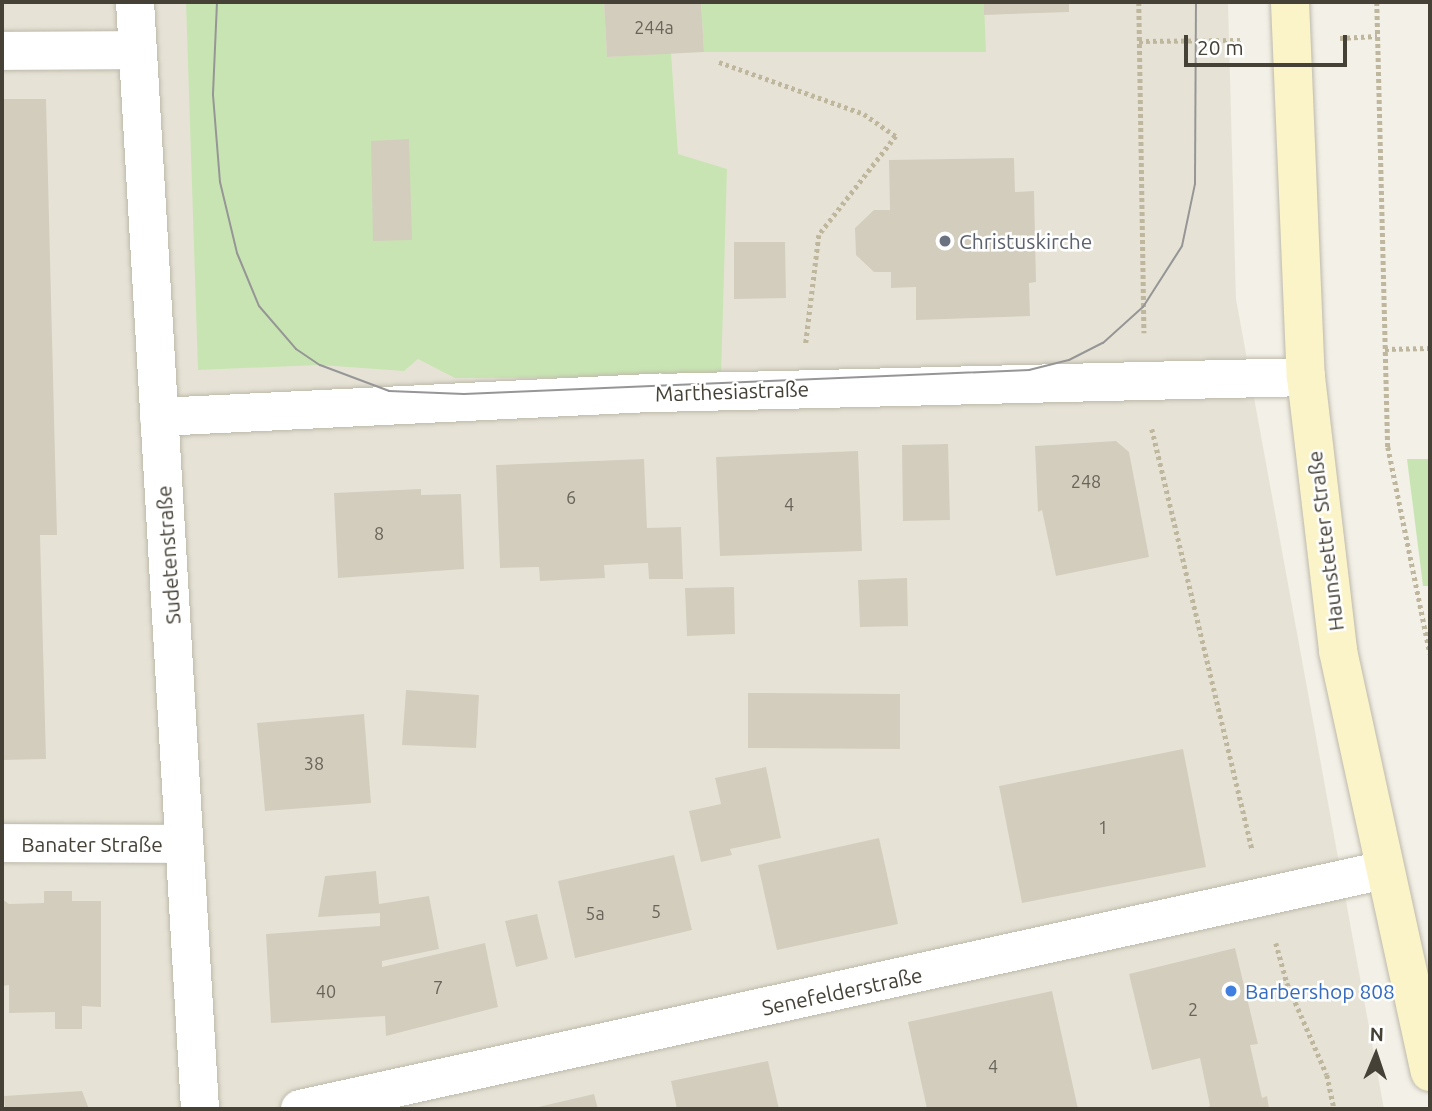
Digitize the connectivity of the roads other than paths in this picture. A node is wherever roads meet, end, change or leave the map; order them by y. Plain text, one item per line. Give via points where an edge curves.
1 (135, 2) edge
2 (1290, 2) edge
3 (136, 50) junction
4 (2, 51) edge
5 (1306, 377) junction
6 (159, 417) junction
7 (2, 843) edge
8 (182, 844) junction
9 (1384, 870) junction
10 (1430, 1072) edge
11 (200, 1109) edge
12 (300, 1109) edge

1 - 3 street, Sudetenstraße
2 - 5 main road, Haunstetter Straße
3 - 4 street
3 - 6 street, Sudetenstraße
5 - 6 street, Marthesiastraße via 657,393
5 - 9 main road, Haunstetter Straße via 1338,651
6 - 8 street, Sudetenstraße
7 - 8 street, Banater Straße
8 - 11 street, Sudetenstraße
9 - 10 main road, Haunstetter Straße
9 - 12 street, Senefelderstraße

